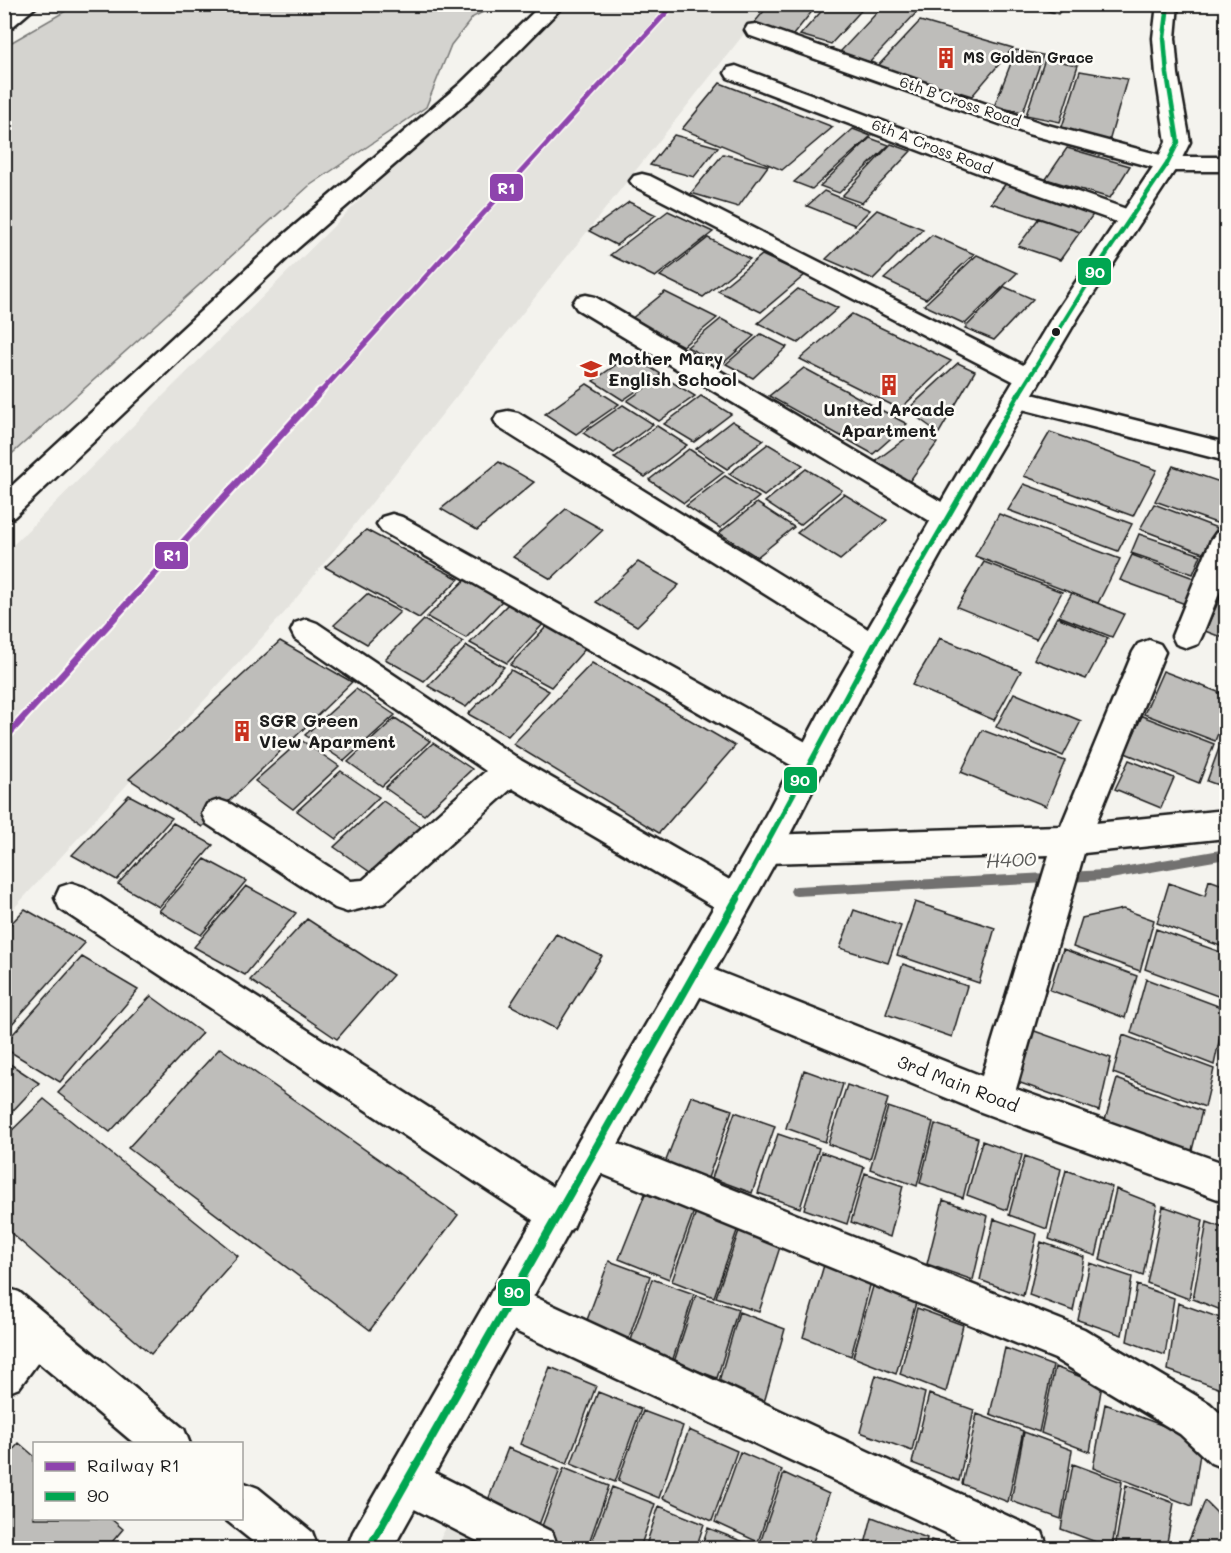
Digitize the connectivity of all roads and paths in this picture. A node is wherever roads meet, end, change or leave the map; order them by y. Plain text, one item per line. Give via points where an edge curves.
1 (29, 4) edge
2 (555, 4) edge
3 (1168, 4) edge
4 (4, 22) edge
5 (756, 30) dead end
6 (736, 73) dead end
7 (1167, 164) junction
8 (1227, 164) edge
9 (642, 181) dead end
10 (1129, 218) junction
11 (586, 303) dead end
12 (1022, 388) junction
13 (508, 420) dead end
14 (1227, 452) edge
15 (4, 510) edge
16 (945, 518) junction
17 (392, 524) dead end
18 (1227, 540) edge
19 (306, 631) dead end
20 (1187, 636) dead end
21 (873, 646) junction
22 (1149, 652) dead end
23 (810, 760) junction
24 (510, 770) junction
25 (219, 814) dead end
26 (1227, 825) edge
27 (765, 849) junction
28 (1067, 854) junction
29 (72, 898) dead end
30 (735, 901) junction
31 (692, 977) junction
32 (994, 1099) junction
33 (594, 1152) junction
34 (1226, 1181) edge
35 (559, 1214) junction
36 (507, 1305) junction
37 (19, 1320) edge
38 (4, 1373) edge
39 (168, 1442) edge
40 (1227, 1448) edge
41 (407, 1481) junction
42 (243, 1505) edge
43 (296, 1548) edge
44 (369, 1548) edge
45 (536, 1548) edge
46 (1026, 1548) edge

1 - 4 street
2 - 15 street via 468,89 289,243
3 - 7 street via 1164,38 1178,142
5 - 7 street, 6th B Cross Road via 977,110
6 - 10 street, 6th A Cross Road
7 - 8 street, 6th B Cross Road
7 - 10 street
9 - 12 street
10 - 12 street
11 - 16 street
12 - 14 street
12 - 16 street
13 - 21 street
16 - 21 street
17 - 23 street
18 - 20 street
19 - 24 street
21 - 23 street
22 - 28 street
23 - 27 street
24 - 25 street via 372,893 361,896 347,897
24 - 30 street
26 - 28 street
27 - 28 street
27 - 30 street
28 - 32 street
29 - 35 street
30 - 31 street
31 - 32 street, 3rd Main Road
31 - 33 street
32 - 34 street, 3rd Main Road
33 - 35 street
33 - 40 street via 1069,1344 1195,1419
35 - 36 street
36 - 41 street
36 - 46 street
37 - 38 street
37 - 39 street
41 - 44 street
41 - 45 street
42 - 43 street

